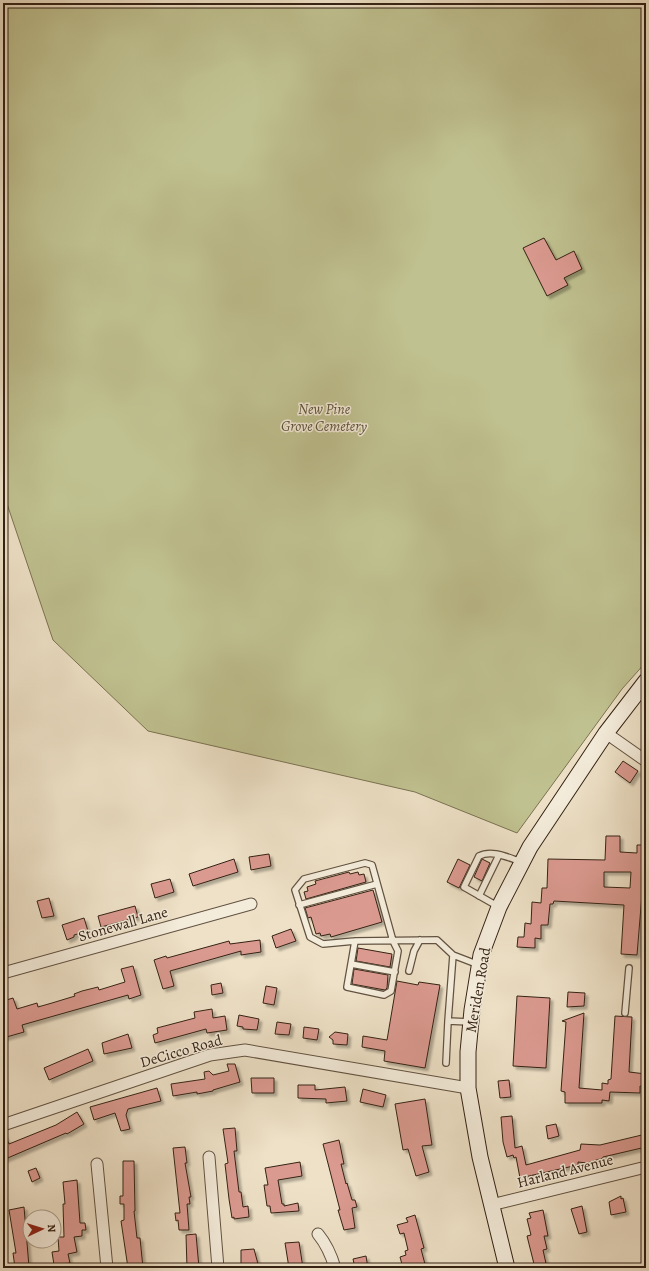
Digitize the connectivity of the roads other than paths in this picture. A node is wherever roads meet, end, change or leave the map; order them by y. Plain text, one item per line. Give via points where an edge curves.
1 (646, 681) edge
2 (606, 733) junction
3 (646, 762) edge
4 (499, 855) junction
5 (522, 862) junction
6 (377, 884) junction
7 (479, 896) junction
8 (251, 904) dead end
9 (299, 905) junction
10 (499, 907) junction
11 (420, 940) junction
12 (355, 941) junction
13 (393, 941) junction
14 (454, 955) junction
15 (351, 964) junction
16 (479, 966) junction
17 (628, 968) dead end
18 (409, 971) dead end
19 (395, 972) junction
20 (3, 973) edge
21 (625, 1013) dead end
22 (448, 1021) junction
23 (471, 1022) junction
24 (446, 1063) dead end
25 (468, 1088) junction
26 (3, 1125) edge
27 (210, 1157) dead end
28 (97, 1164) dead end
29 (646, 1167) edge
30 (491, 1205) junction
31 (318, 1234) dead end
32 (107, 1268) edge
33 (218, 1268) edge
34 (335, 1268) edge
35 (507, 1268) edge

1 - 2 main road, Meriden Road
2 - 3 street
2 - 5 main road, Meriden Road
4 - 5 lane
4 - 7 lane
4 - 7 lane via 489,853 479,856 464,887
5 - 10 main road, Meriden Road
6 - 9 lane
6 - 9 lane via 372,865 365,863 304,879 295,890
6 - 13 lane
7 - 10 lane
8 - 20 street, Stonewall Lane
9 - 12 lane via 310,937 324,944
10 - 16 main road, Meriden Road
11 - 13 lane
11 - 14 lane via 437,940
11 - 18 lane
12 - 13 lane
12 - 15 lane
13 - 19 lane via 398,951
14 - 16 lane
14 - 22 lane
15 - 19 lane
15 - 19 lane via 347,987 384,995 391,991
16 - 23 main road, Meriden Road
17 - 21 lane
22 - 23 lane
22 - 24 lane
23 - 25 main road, Meriden Road
25 - 26 street, DeCicco Road via 245,1050 210,1054
25 - 30 main road, Meriden Road
27 - 33 street
28 - 32 street
29 - 30 street, Harland Avenue
30 - 35 main road, Meriden Road
31 - 34 street via 332,1254

